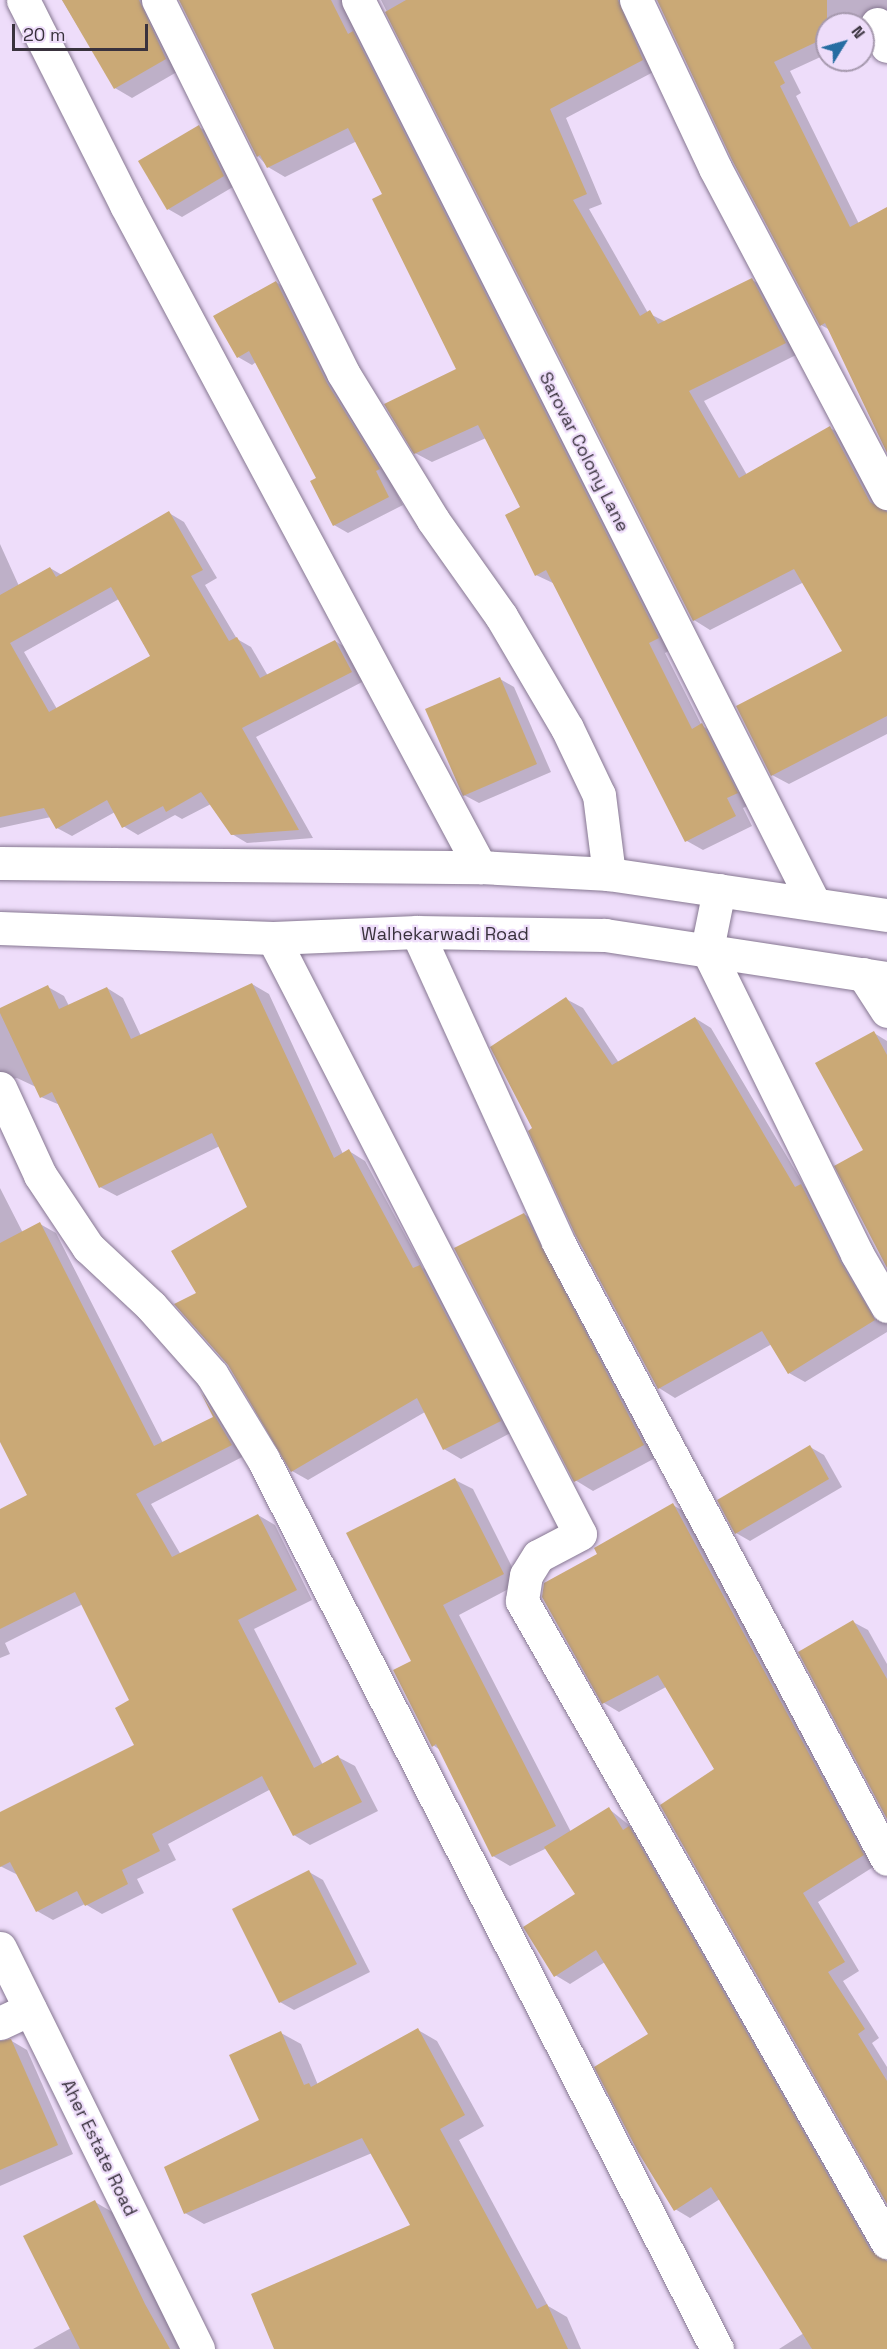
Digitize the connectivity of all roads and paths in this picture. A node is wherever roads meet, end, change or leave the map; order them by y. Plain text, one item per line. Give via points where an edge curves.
1 (23, 0) edge
2 (158, 0) edge
3 (358, 0) edge
4 (636, 0) edge
5 (887, 493) edge
6 (0, 863) edge
7 (480, 867) junction
8 (609, 874) junction
9 (719, 890) junction
10 (814, 903) junction
11 (887, 915) edge
12 (0, 928) edge
13 (417, 932) junction
14 (273, 938) junction
15 (707, 949) junction
16 (875, 976) edge
17 (887, 1011) edge
18 (0, 1088) edge
19 (887, 1306) edge
20 (887, 1859) edge
21 (0, 1948) edge
22 (30, 2009) junction
23 (0, 2023) edge
24 (887, 2242) edge
25 (198, 2349) edge
26 (717, 2349) edge

1 - 7 street via 126,206
2 - 8 street via 343,373 433,520 501,616 567,728 599,795
3 - 10 street, Sarovar Colony Lane
4 - 5 street via 715,168
6 - 7 street
7 - 8 street
8 - 9 street
9 - 10 street
9 - 15 street
10 - 11 street
12 - 14 street, Walhekarwadi Road
13 - 14 street, Walhekarwadi Road
13 - 15 street, Walhekarwadi Road via 605,935
13 - 20 street via 558,1242
14 - 24 street via 580,1534 538,1556 526,1575 522,1601
15 - 16 street, Walhekarwadi Road
15 - 19 street via 857,1254
16 - 17 street
18 - 26 street via 40,1175 88,1246 151,1306 212,1375 263,1459
21 - 22 street, Aher Estate Road
22 - 23 street
22 - 25 street, Aher Estate Road

